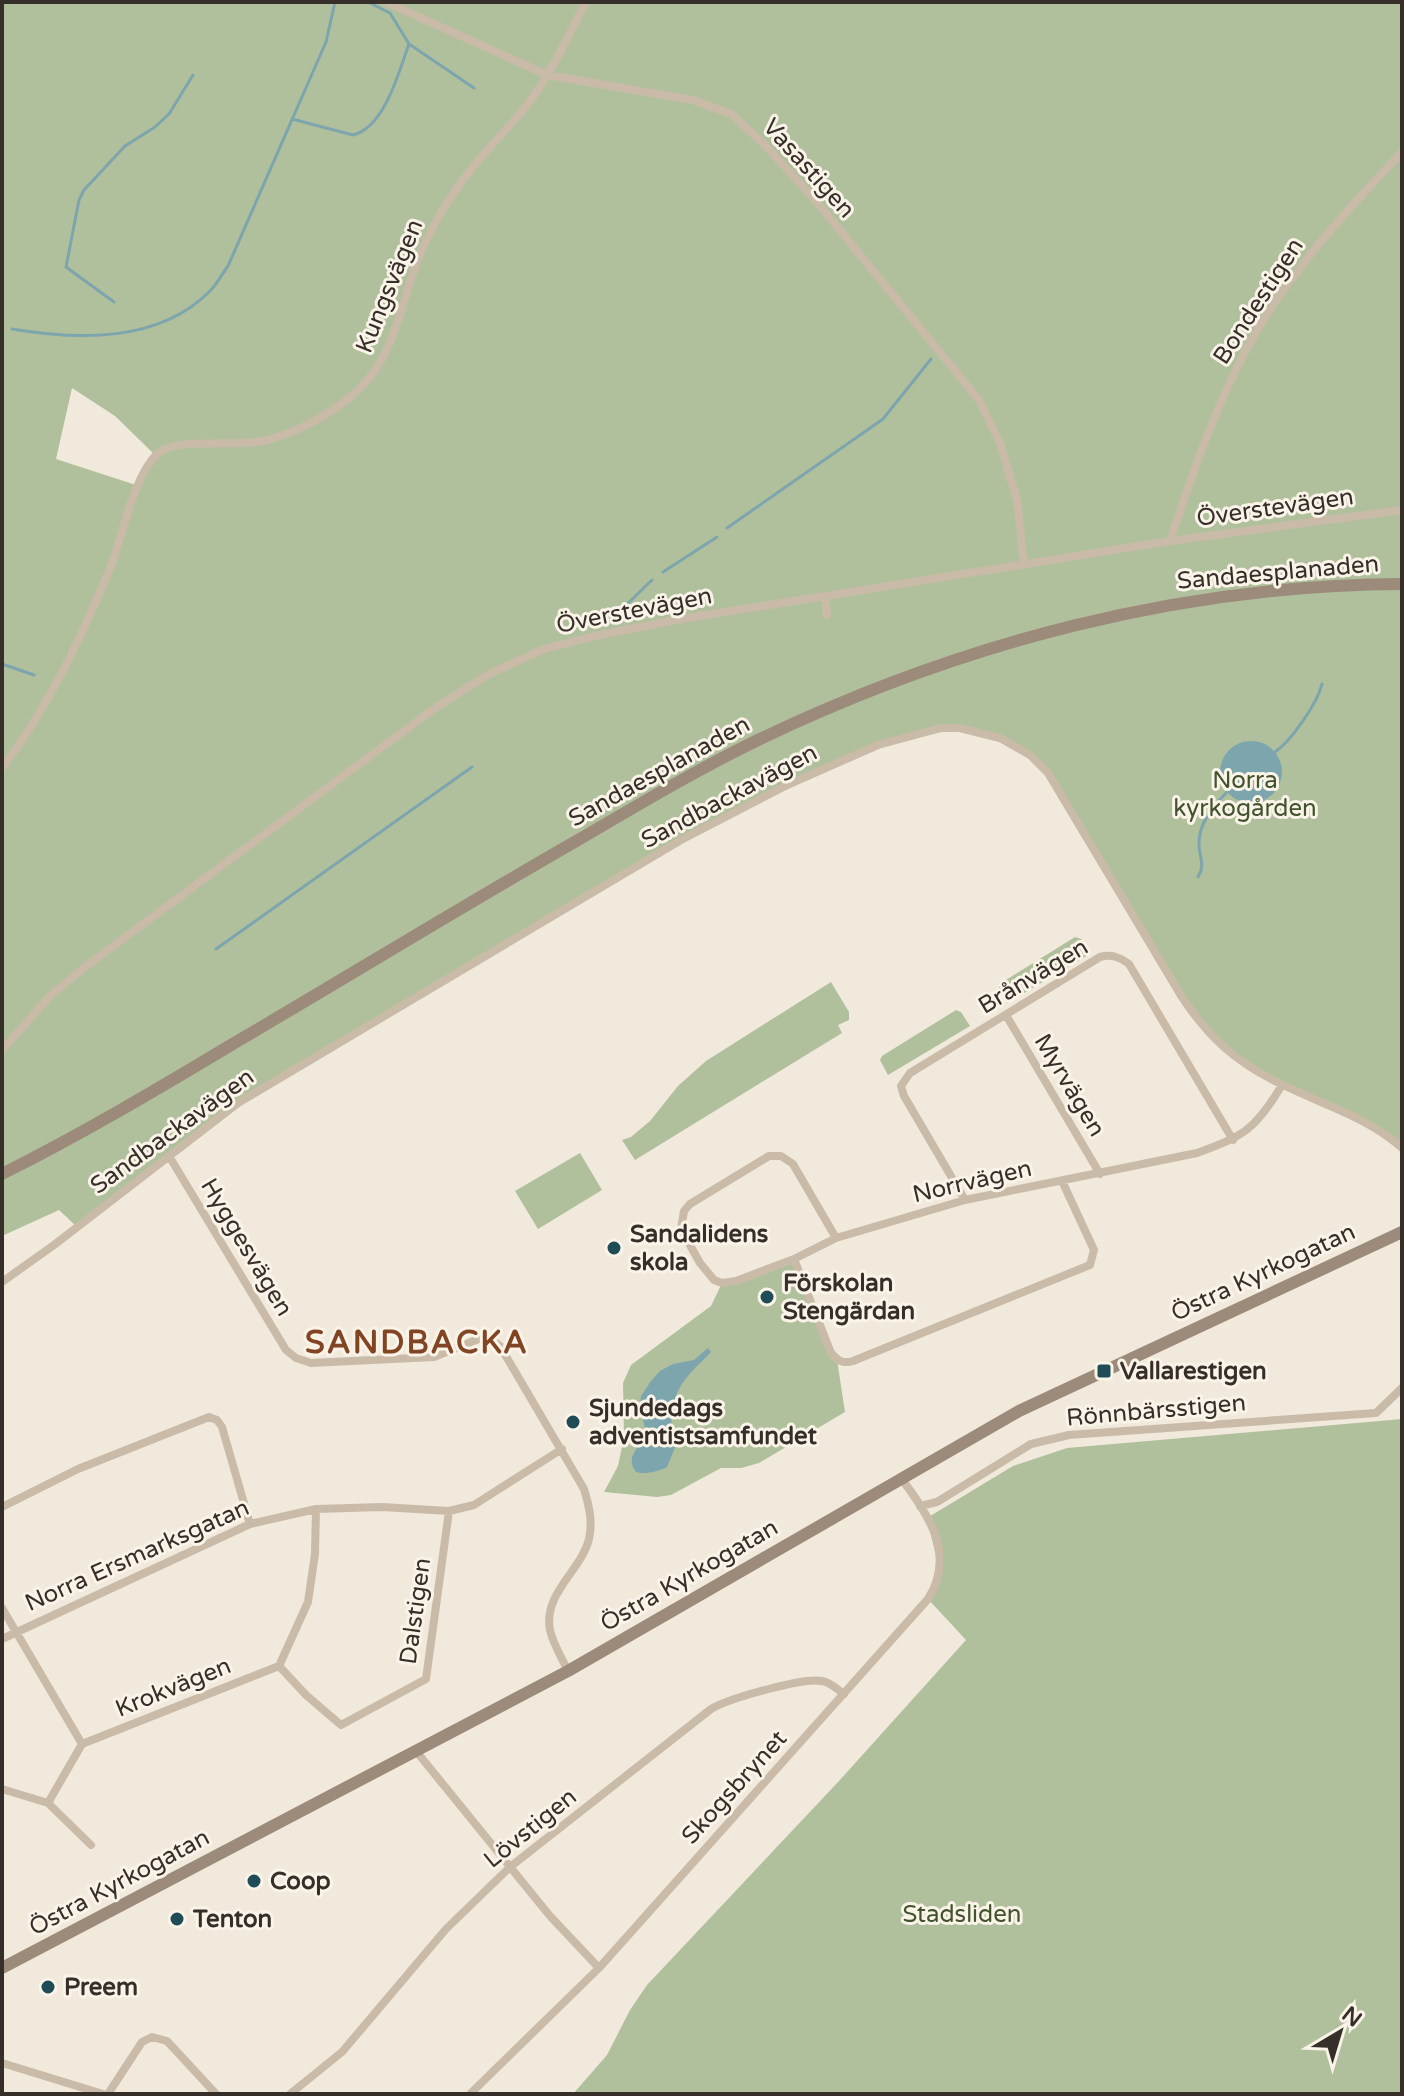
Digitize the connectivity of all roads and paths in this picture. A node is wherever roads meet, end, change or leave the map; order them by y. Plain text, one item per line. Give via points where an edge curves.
1 (386, 2) edge
2 (586, 2) edge
3 (547, 75) junction
4 (1402, 152) edge
5 (1402, 510) edge
6 (1170, 541) junction
7 (1024, 565) junction
8 (1402, 584) edge
9 (825, 597) junction
10 (827, 615) dead end
11 (2, 768) edge
12 (1006, 1015) junction
13 (2, 1050) edge
14 (1282, 1085) junction
15 (1233, 1140) junction
16 (1402, 1148) edge
17 (169, 1156) junction
18 (2, 1174) edge
19 (1100, 1174) junction
20 (1062, 1181) junction
21 (965, 1200) junction
22 (1402, 1232) edge
23 (836, 1238) junction
24 (794, 1259) junction
25 (2, 1282) edge
26 (1402, 1388) edge
27 (562, 1449) junction
28 (901, 1478) junction
29 (920, 1506) junction
30 (2, 1507) edge
31 (316, 1509) junction
32 (449, 1511) junction
33 (250, 1524) junction
34 (2, 1608) edge
35 (16, 1631) junction
36 (2, 1639) edge
37 (279, 1666) junction
38 (568, 1671) junction
39 (844, 1694) junction
40 (82, 1744) junction
41 (416, 1751) junction
42 (2, 1789) edge
43 (48, 1803) junction
44 (91, 1845) dead end
45 (510, 1867) junction
46 (2, 1968) edge
47 (599, 1968) junction
48 (2, 2063) edge
49 (106, 2094) edge
50 (216, 2094) edge
51 (290, 2094) edge
52 (470, 2094) edge

1 - 3 street, Vasastigen
2 - 3 street, Kungsvägen
3 - 7 street, Vasastigen via 693,100 731,114 764,144 979,400 1000,443 1017,500
3 - 11 street, Kungsvägen via 438,218 423,246 392,342 358,390 284,435 241,445 183,444 155,455 144,470 110,570 53,692
4 - 6 street, Bondestigen via 1334,224 1257,330 1205,437
5 - 6 street, Överstevägen
6 - 7 street, Överstevägen
7 - 9 street, Överstevägen
8 - 18 street, Sandaesplanaden via 1272,590 1160,606 1070,625 843,701 666,789
9 - 10 street
9 - 13 street, Överstevägen via 599,635 544,649 491,673 435,708 85,967 50,996
12 - 15 street, Brånvägen via 1100,957 1121,958
12 - 19 street, Myrvägen
12 - 21 street, Brånvägen via 910,1073 901,1086
14 - 15 street, Norrvägen via 1258,1121
14 - 16 street, Sandbackavägen via 1368,1122
14 - 17 street, Sandbackavägen via 1218,1044 1198,1022 1048,773 1000,738 941,728 878,745 813,773 681,840 238,1103
15 - 19 street, Norrvägen
17 - 25 street, Sandbackavägen
17 - 27 street, Hyggesvägen via 286,1350 296,1358 311,1363 434,1357 481,1338 492,1340
19 - 20 street, Norrvägen
20 - 21 street, Norrvägen
20 - 24 street via 1094,1250 1090,1265 853,1361 845,1363 831,1353
21 - 23 street, Norrvägen
22 - 28 street, Östra Kyrkogatan via 1043,1399
23 - 24 street, Norrvägen
23 - 24 street, Norrvägen via 793,1164 781,1156 769,1156 690,1204 681,1218 681,1229 700,1263 722,1283
26 - 29 street, Rönnbärsstigen via 1376,1413 1069,1435 1031,1444 937,1502
27 - 32 street, Norra Ersmarksgatan via 474,1505
27 - 38 street, Hyggesvägen via 584,1489 591,1518 582,1555 552,1605 550,1630
28 - 29 street, Skogsbrynet
28 - 38 street, Östra Kyrkogatan
29 - 39 street, Skogsbrynet via 940,1547 937,1585
30 - 33 street via 78,1469 209,1417 222,1427
31 - 32 street, Norra Ersmarksgatan
31 - 33 street, Norra Ersmarksgatan
31 - 37 street via 308,1602
32 - 37 street, Dalstigen via 426,1679 341,1725
33 - 35 street, Norra Ersmarksgatan
34 - 35 street
35 - 36 street, Norra Ersmarksgatan
35 - 40 street
37 - 40 street, Krokvägen
38 - 41 street, Östra Kyrkogatan
39 - 45 street, Lövstigen via 813,1680 724,1701
39 - 47 street, Skogsbrynet
40 - 43 street
41 - 45 street
41 - 46 street, Östra Kyrkogatan
42 - 43 street
43 - 44 street
45 - 47 street
45 - 51 street, Lövstigen via 446,1929 342,2052
47 - 52 street, Skogsbrynet
48 - 49 street
49 - 50 street via 142,2042 152,2037 167,2041

